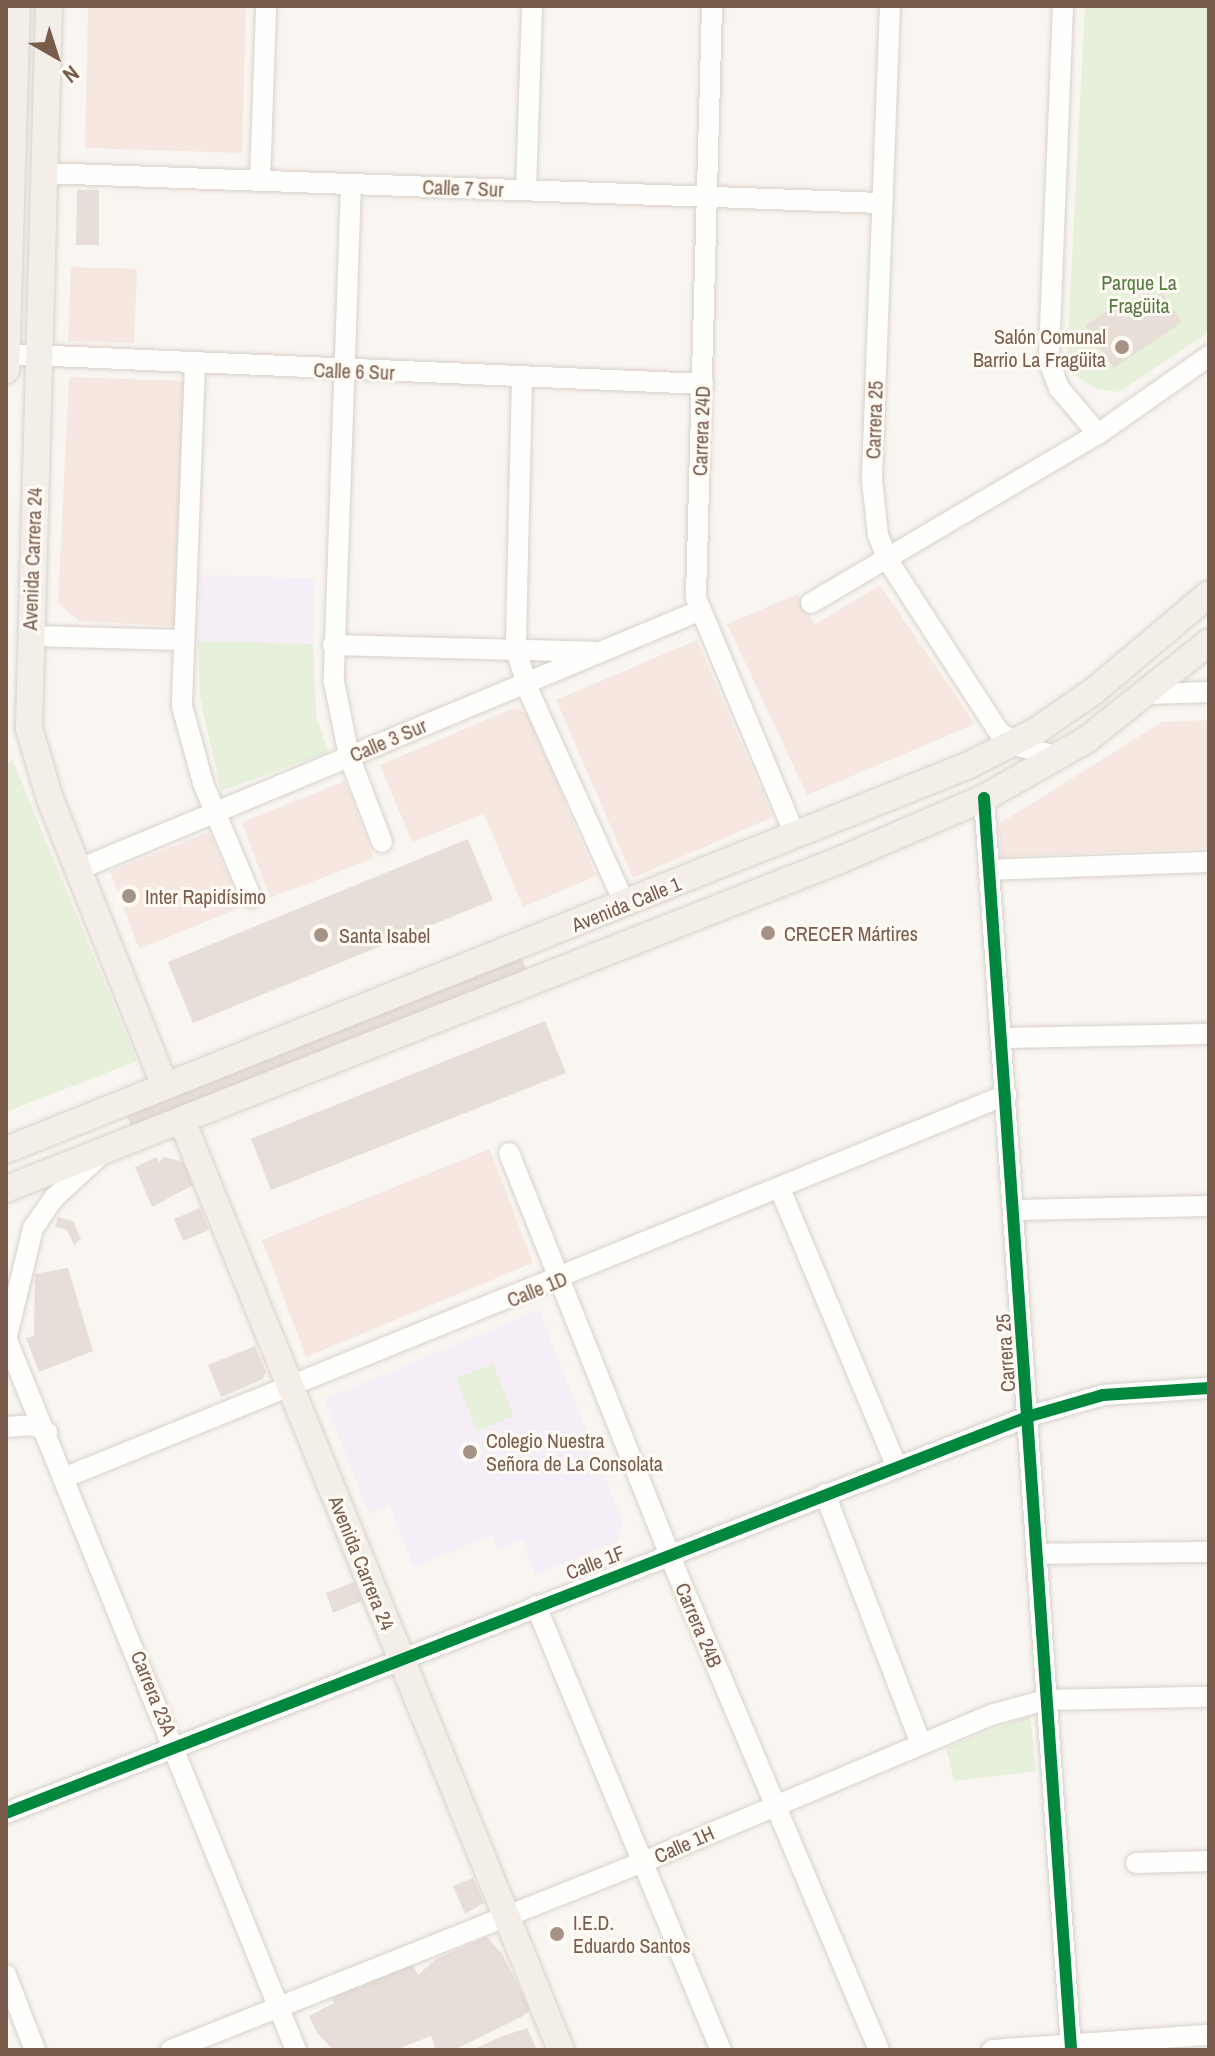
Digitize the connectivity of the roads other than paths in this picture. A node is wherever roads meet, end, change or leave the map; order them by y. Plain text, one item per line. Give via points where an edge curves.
1 (17, 6) edge
2 (49, 6) edge
3 (266, 6) edge
4 (532, 6) edge
5 (712, 6) edge
6 (890, 6) edge
7 (1063, 6) edge
8 (43, 173) junction
9 (260, 181) junction
10 (9, 182) edge
11 (351, 184) junction
12 (526, 190) junction
13 (704, 197) junction
14 (882, 203) junction
15 (6, 354) edge
16 (1209, 356) edge
17 (38, 357) junction
18 (195, 364) junction
19 (6, 370) edge
20 (344, 370) junction
21 (522, 377) junction
22 (703, 384) junction
23 (1098, 434) junction
24 (887, 559) junction
25 (1209, 594) edge
26 (811, 603) dead end
27 (699, 611) junction
28 (30, 636) junction
29 (183, 640) junction
30 (1209, 642) edge
31 (333, 645) junction
32 (516, 650) junction
33 (600, 652) junction
34 (526, 683) junction
35 (1209, 692) edge
36 (1149, 694) junction
37 (1013, 743) junction
38 (349, 756) junction
39 (1060, 757) junction
40 (984, 798) junction
41 (216, 812) junction
42 (795, 835) junction
43 (382, 842) dead end
44 (1209, 862) edge
45 (77, 870) junction
46 (989, 870) junction
47 (251, 897) dead end
48 (625, 904) junction
49 (1209, 1034) edge
50 (1001, 1038) junction
51 (165, 1086) junction
52 (1006, 1095) junction
53 (182, 1121) junction
54 (6, 1150) edge
55 (105, 1151) junction
56 (509, 1153) dead end
57 (6, 1189) edge
58 (780, 1189) junction
59 (1209, 1206) edge
60 (1014, 1210) junction
61 (559, 1280) junction
62 (6, 1339) edge
63 (290, 1387) junction
64 (1209, 1388) edge
65 (1030, 1416) junction
66 (6, 1427) edge
67 (47, 1432) junction
68 (897, 1467) junction
69 (66, 1477) junction
70 (825, 1494) junction
71 (1209, 1552) edge
72 (669, 1554) junction
73 (1036, 1554) junction
74 (536, 1606) junction
75 (401, 1659) junction
76 (1209, 1697) edge
77 (1046, 1700) junction
78 (920, 1742) junction
79 (176, 1747) junction
80 (775, 1805) junction
81 (6, 1813) edge
82 (1209, 1861) edge
83 (643, 1862) junction
84 (1136, 1863) dead end
85 (506, 1917) junction
86 (6, 1975) edge
87 (279, 2007) junction
88 (1209, 2035) edge
89 (1071, 2046) edge
90 (35, 2050) edge
91 (171, 2050) edge
92 (296, 2050) edge
93 (561, 2050) edge
94 (721, 2050) edge
95 (879, 2050) edge
96 (992, 2050) edge
97 (1107, 2050) edge

1 - 10 main road
2 - 8 main road, Avenida Carrera 24
3 - 9 street
4 - 12 street
5 - 13 street, Carrera 24D
6 - 14 street, Carrera 25
7 - 23 street via 1049,361 1059,388
8 - 9 street, Calle 7 Sur
8 - 17 main road, Avenida Carrera 24
9 - 11 street, Calle 7 Sur
10 - 15 main road
11 - 12 street, Calle 7 Sur
11 - 20 street
12 - 13 street, Calle 7 Sur
13 - 14 street, Calle 7 Sur
13 - 22 street, Carrera 24D
14 - 24 street, Carrera 25 via 872,480 878,535
15 - 17 street, Calle 6 Sur
15 - 19 main road
16 - 23 street
17 - 18 street, Calle 6 Sur
17 - 28 main road, Avenida Carrera 24
18 - 20 street, Calle 6 Sur
18 - 29 street
20 - 21 street, Calle 6 Sur
20 - 31 street
21 - 22 street, Calle 6 Sur
21 - 32 street
22 - 27 street, Carrera 24D via 695,584
23 - 24 street
24 - 26 street
24 - 37 street, Carrera 25 via 999,732
25 - 37 main road, Avenida Calle 1 via 1094,691
27 - 33 street, Calle 3 Sur
27 - 42 street, Carrera 24D
28 - 29 street
28 - 45 main road, Avenida Carrera 24 via 32,741
29 - 41 street via 182,706
30 - 36 main road, Avenida Calle 1
31 - 32 street
31 - 38 street via 339,719
32 - 33 street
32 - 34 street
33 - 34 street, Calle 3 Sur
34 - 38 street, Calle 3 Sur
34 - 48 street
35 - 36 street
36 - 39 main road, Avenida Calle 1
37 - 39 street
37 - 42 main road, Avenida Calle 1
38 - 41 street, Calle 3 Sur
38 - 43 street
39 - 40 main road, Avenida Calle 1
40 - 46 street, Carrera 25
40 - 53 main road, Avenida Calle 1
41 - 45 street, Calle 3 Sur
41 - 47 street
42 - 48 main road, Avenida Calle 1
44 - 46 street
45 - 51 main road, Avenida Carrera 24
46 - 50 street, Carrera 25
48 - 51 main road, Avenida Calle 1
49 - 50 street
50 - 52 street, Carrera 25
51 - 54 main road, Avenida Calle 1
52 - 58 street, Calle 1D
52 - 60 street, Carrera 25
53 - 55 main road, Avenida Calle 1
53 - 63 main road, Avenida Carrera 24
55 - 57 main road, Avenida Calle 1
55 - 62 street via 38,1220
56 - 61 street, Carrera 24B
58 - 61 street, Calle 1D
58 - 68 street
59 - 60 street
60 - 65 street, Carrera 25
61 - 63 street, Calle 1D
61 - 72 street, Carrera 24B
62 - 67 street, Carrera 23A
63 - 69 street, Calle 1D
63 - 75 main road, Avenida Carrera 24
64 - 65 street, Calle 1F via 1103,1395
65 - 68 street, Calle 1F
65 - 73 street, Carrera 25
66 - 67 street via 33,1425
67 - 69 street, Carrera 23A
68 - 70 street, Calle 1F
69 - 79 street, Carrera 23A
70 - 72 street, Calle 1F
70 - 78 street
71 - 73 street
72 - 74 street, Calle 1F
72 - 80 street, Carrera 24B
73 - 77 street, Carrera 25
74 - 75 street, Calle 1F
74 - 83 street
75 - 79 street, Calle 1F
75 - 85 main road, Avenida Carrera 24
76 - 77 street, Calle 1H
77 - 78 street, Calle 1H
77 - 89 street, Carrera 25
78 - 80 street, Calle 1H
79 - 81 street, Calle 1F
79 - 87 street, Carrera 23A
80 - 83 street, Calle 1H
80 - 95 street, Carrera 24B
82 - 84 street
83 - 85 street, Calle 1H
83 - 94 street
85 - 87 street, Calle 1H
85 - 93 main road, Avenida Carrera 24
86 - 90 street
87 - 91 street, Calle 1H
87 - 92 street, Carrera 23A
88 - 89 street
89 - 96 street
89 - 97 street

